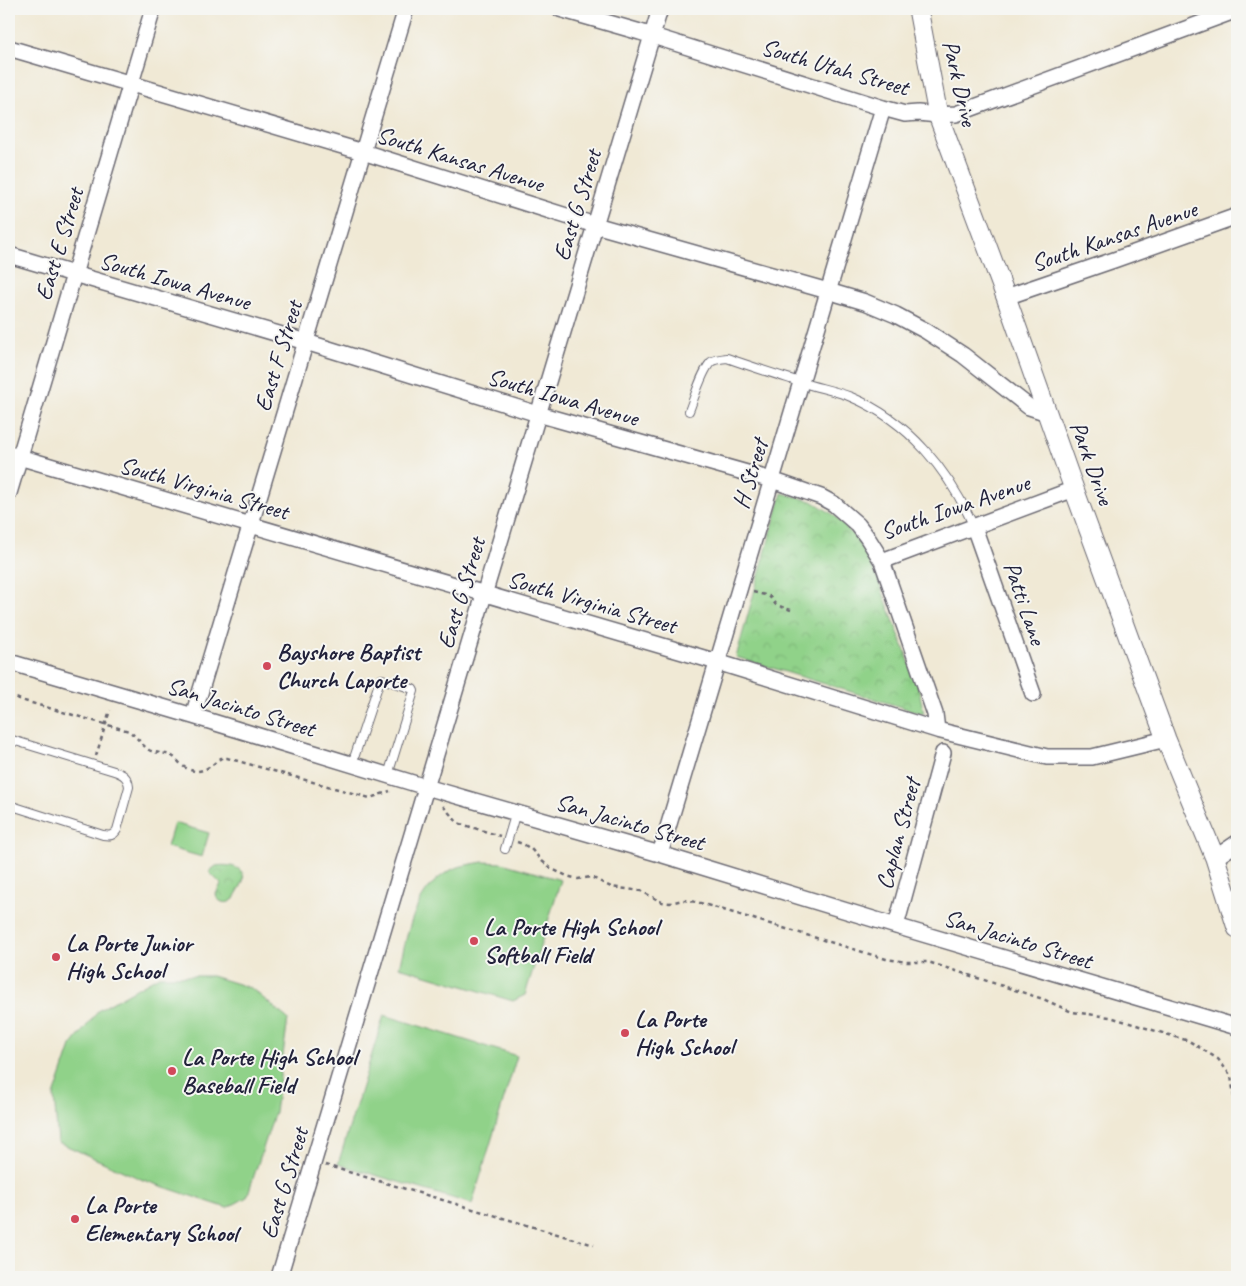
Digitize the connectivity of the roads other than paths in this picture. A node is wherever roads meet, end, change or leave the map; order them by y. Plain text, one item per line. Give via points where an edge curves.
1 (152, 9) edge
2 (406, 9) edge
3 (560, 9) edge
4 (660, 9) edge
5 (918, 9) edge
6 (1237, 10) edge
7 (652, 36) junction
8 (9, 48) edge
9 (130, 84) junction
10 (884, 108) junction
11 (938, 115) junction
12 (363, 152) junction
13 (1237, 216) edge
14 (595, 225) junction
15 (9, 256) edge
16 (73, 274) junction
17 (828, 291) junction
18 (1006, 297) junction
19 (306, 342) junction
20 (801, 382) junction
21 (689, 411) dead end
22 (1047, 413) junction
23 (538, 414) junction
24 (14, 455) edge
25 (772, 480) junction
26 (1074, 489) junction
27 (9, 493) edge
28 (251, 525) junction
29 (974, 527) junction
30 (882, 561) junction
31 (484, 594) junction
32 (9, 662) edge
33 (717, 662) junction
34 (1033, 694) dead end
35 (193, 716) junction
36 (937, 730) junction
37 (1166, 738) junction
38 (9, 739) edge
39 (943, 753) dead end
40 (352, 764) junction
41 (388, 775) junction
42 (424, 793) junction
43 (9, 805) edge
44 (516, 812) junction
45 (1237, 843) edge
46 (505, 849) dead end
47 (660, 854) junction
48 (1215, 858) junction
49 (896, 926) junction
50 (1237, 928) edge
51 (1237, 1028) edge
52 (279, 1277) edge

1 - 9 street, East E Street
2 - 12 street, East F Street
3 - 7 street, South Utah Street
4 - 7 street, East G Street
5 - 11 street, Park Drive
6 - 11 street, South Utah Street via 956,114
7 - 10 street, South Utah Street
7 - 14 street, East G Street
8 - 9 street, South Kansas Avenue
9 - 12 street, South Kansas Avenue
9 - 16 street, East E Street
10 - 11 street, South Utah Street via 905,114
10 - 17 street, H Street
11 - 18 street, Park Drive
12 - 14 street, South Kansas Avenue
12 - 19 street, East F Street
13 - 18 street, South Kansas Avenue
14 - 17 street, South Kansas Avenue
14 - 23 street, East G Street
15 - 16 street, South Iowa Avenue
16 - 19 street, South Iowa Avenue
16 - 24 street, East E Street
17 - 20 street, H Street
17 - 22 street, South Kansas Avenue via 865,302 926,331 963,355 1029,407
18 - 22 street, Park Drive
19 - 23 street, South Iowa Avenue
19 - 28 street, East F Street
20 - 21 lane via 727,358 719,359 712,361 705,370
20 - 25 street, H Street
20 - 29 lane via 850,397 881,412 905,430 928,452 947,478
22 - 26 street, Park Drive
23 - 25 street, South Iowa Avenue
23 - 31 street, East G Street
24 - 27 street, East E Street
24 - 28 street, South Virginia Street
25 - 30 street, South Iowa Avenue via 834,504 858,525
25 - 33 street, H Street
26 - 29 street, South Iowa Avenue
26 - 37 street, Park Drive
28 - 31 street, South Virginia Street
28 - 35 street, East F Street
29 - 30 street, South Iowa Avenue
29 - 34 street, Patti Lane
30 - 36 street via 935,714
31 - 33 street, South Virginia Street
31 - 42 street, East G Street
32 - 35 street, San Jacinto Street
33 - 36 street, South Virginia Street
33 - 47 street, H Street
35 - 40 street, San Jacinto Street
36 - 37 street, South Virginia Street via 1047,757 1092,757
37 - 48 street, Park Drive
38 - 43 lane via 114,770 126,776 130,787 117,830 109,836
39 - 49 street, Caplan Street
40 - 41 street, San Jacinto Street
40 - 41 lane via 382,679 414,692
41 - 42 street, San Jacinto Street
42 - 44 street, San Jacinto Street
42 - 52 street, East G Street
44 - 46 lane
44 - 47 street, San Jacinto Street
45 - 48 street
47 - 49 street, San Jacinto Street
48 - 50 street, Park Drive
49 - 51 street, San Jacinto Street

